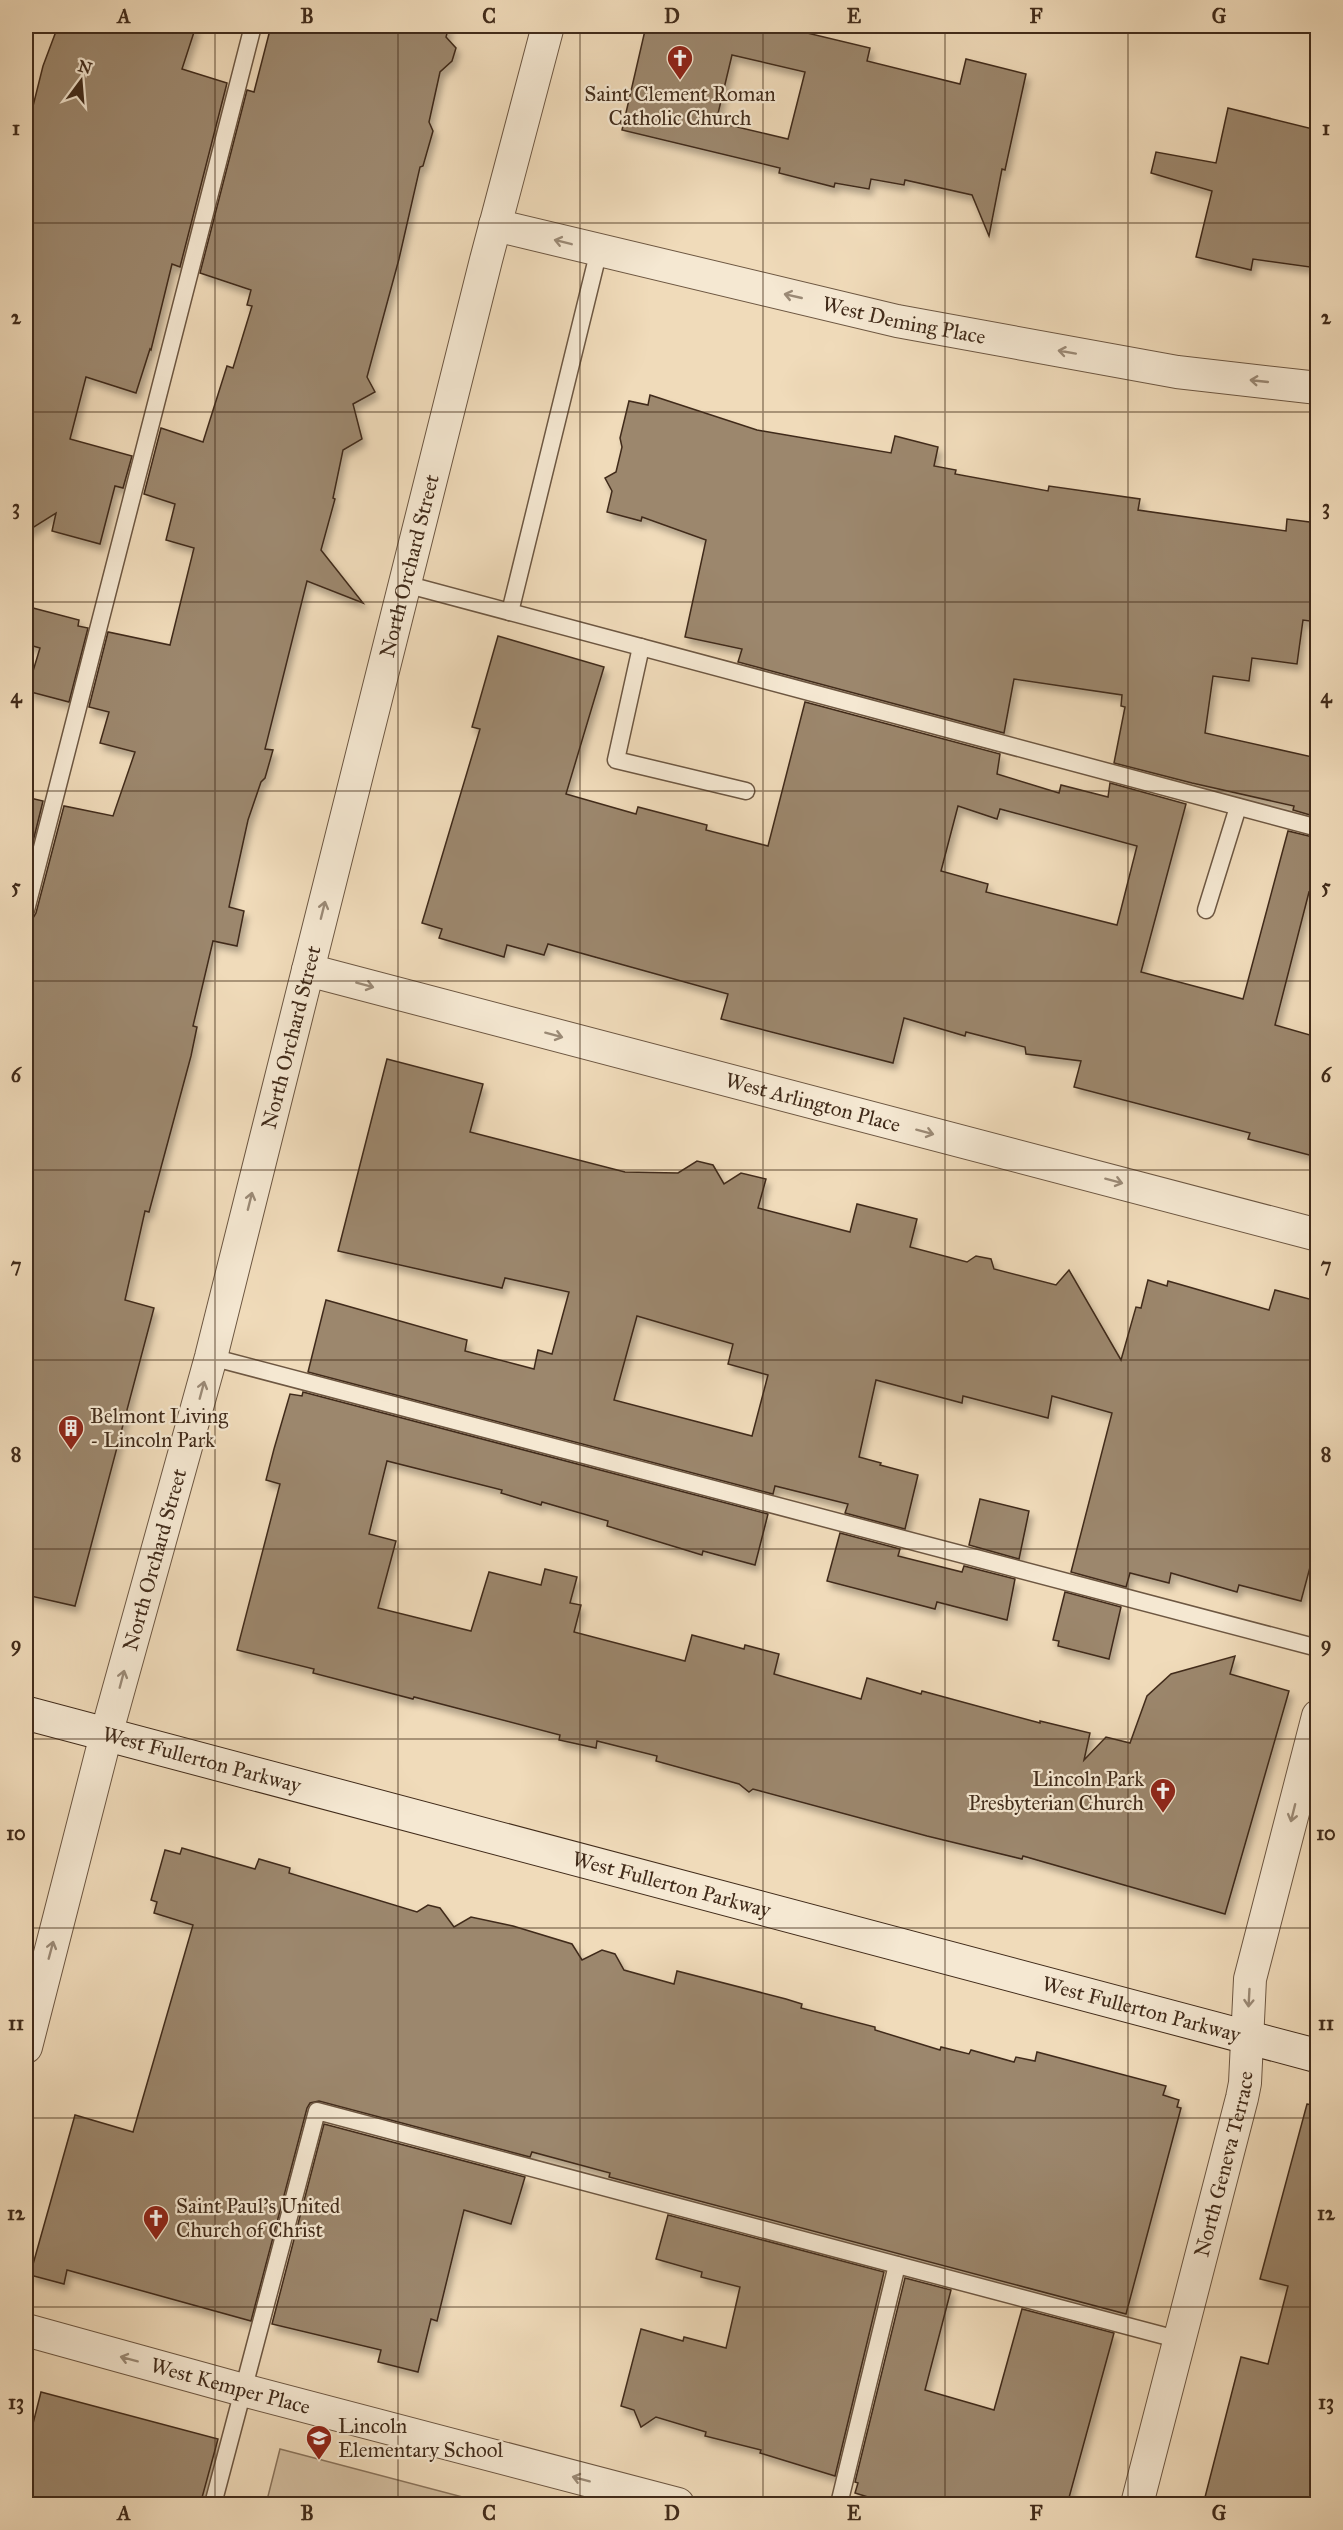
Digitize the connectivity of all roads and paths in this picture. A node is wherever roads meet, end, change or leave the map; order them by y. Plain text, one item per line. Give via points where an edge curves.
1 (253, 26) edge
2 (549, 26) edge
3 (495, 225) junction
4 (599, 250) junction
5 (1317, 388) edge
6 (405, 584) junction
7 (510, 612) junction
8 (640, 647) junction
9 (746, 791) dead end
10 (1238, 807) junction
11 (1317, 828) edge
12 (26, 910) edge
13 (1206, 910) dead end
14 (308, 970) junction
15 (1317, 1235) edge
16 (211, 1358) junction
17 (1317, 1648) edge
18 (26, 1713) edge
19 (1317, 1716) edge
20 (106, 1735) junction
21 (1247, 2037) junction
22 (26, 2047) edge
23 (1317, 2056) edge
24 (897, 2265) junction
25 (26, 2330) edge
26 (1180, 2340) junction
27 (243, 2390) junction
28 (213, 2505) edge
29 (678, 2505) edge
30 (839, 2505) edge
31 (1137, 2505) edge

1 - 12 lane
2 - 3 street, North Orchard Street
4 -> 3 street, West Deming Place
3 - 6 street, North Orchard Street
5 -> 4 street, West Deming Place via 1177,372 897,321
4 - 7 lane
6 - 7 lane
14 -> 6 street, North Orchard Street
7 - 8 lane
8 - 9 lane via 616,760
8 - 10 lane
10 - 11 lane
10 - 13 lane
14 -> 15 street, West Arlington Place
16 -> 14 street, North Orchard Street
16 - 17 lane
20 -> 16 street, North Orchard Street
18 - 20 main road, West Fullerton Parkway
19 -> 21 street, North Geneva Terrace via 1250,1979
20 - 21 main road, West Fullerton Parkway
22 -> 20 street, North Orchard Street
21 - 23 main road, West Fullerton Parkway
21 - 26 street, North Geneva Terrace via 1242,2098
24 - 26 lane
24 - 27 lane via 317,2111
24 - 30 lane
27 -> 25 street, West Kemper Place
26 - 31 street, North Geneva Terrace
27 - 28 lane
29 -> 27 street, West Kemper Place

